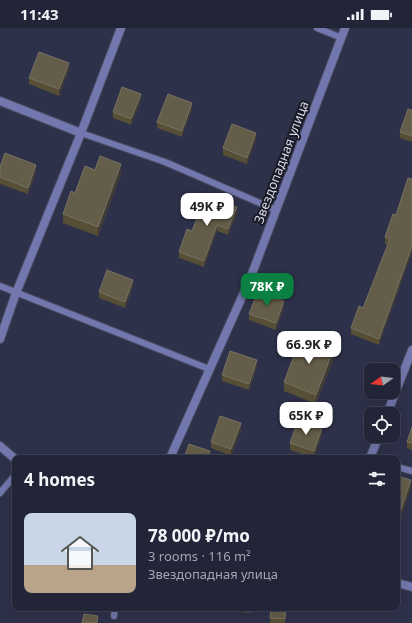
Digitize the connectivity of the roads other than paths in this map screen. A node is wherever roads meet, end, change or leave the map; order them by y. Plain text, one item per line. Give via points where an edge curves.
1 (121, 28) edge
2 (317, 28) edge
3 (345, 28) edge
4 (342, 38) junction
5 (0, 101) edge
6 (81, 133) junction
7 (276, 210) junction
8 (0, 286) edge
9 (16, 293) junction
10 (0, 339) edge
11 (412, 350) edge
12 (209, 369) junction
13 (390, 407) edge
14 (376, 443) edge
15 (0, 446) edge
16 (171, 455) edge
17 (371, 455) edge
18 (12, 456) edge
19 (400, 468) edge
20 (412, 471) edge
21 (12, 478) edge
22 (0, 493) edge
23 (400, 583) edge
24 (412, 587) edge
25 (115, 611) edge
26 (114, 616) dead end

1 - 6 street
2 - 4 lane
3 - 4 street, Звездопадная улица
4 - 7 street, Звездопадная улица
5 - 6 street
6 - 7 lane via 165,162
6 - 9 street
7 - 12 street, Звездопадная улица via 250,279
8 - 9 lane
9 - 10 street
9 - 12 lane
11 - 13 street
12 - 16 street, Звездопадная улица
14 - 17 street
15 - 18 street
19 - 20 lane
21 - 22 lane
23 - 24 street
25 - 26 lane

